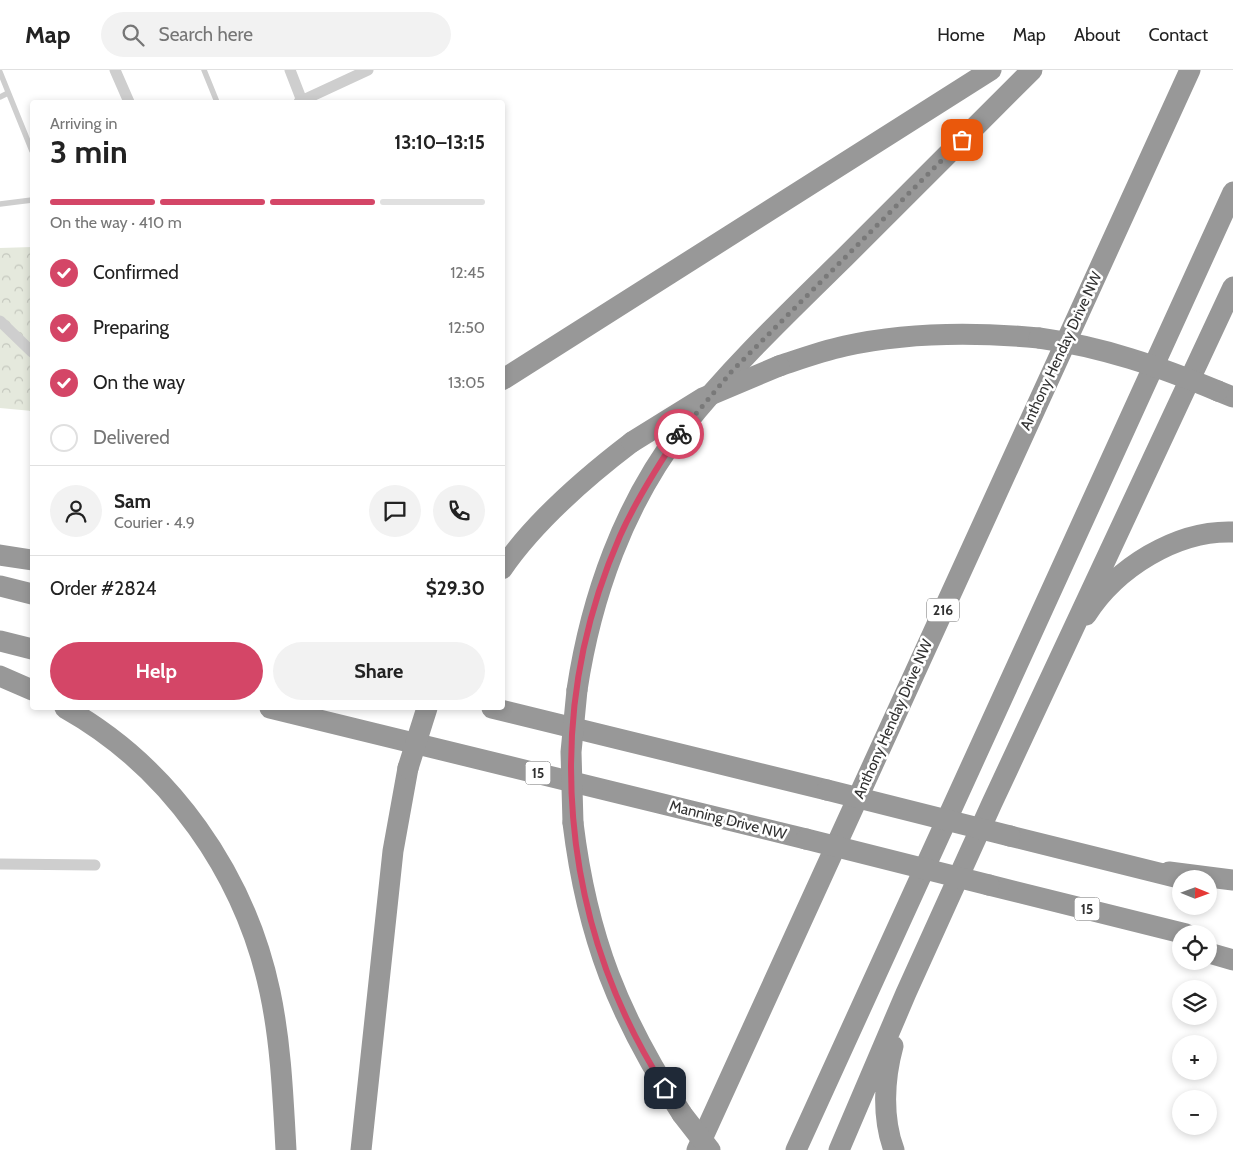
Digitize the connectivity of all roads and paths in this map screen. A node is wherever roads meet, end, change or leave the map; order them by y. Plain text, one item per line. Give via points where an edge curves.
1 (115, 70) edge
2 (204, 70) edge
3 (290, 70) edge
4 (368, 70) edge
5 (991, 70) edge
6 (1032, 70) edge
7 (1190, 70) edge
8 (0, 72) edge
9 (8, 92) junction
10 (0, 97) edge
11 (128, 100) edge
12 (216, 100) edge
13 (300, 100) edge
14 (305, 100) edge
15 (30, 146) edge
16 (1233, 192) edge
17 (30, 200) edge
18 (0, 204) edge
19 (1233, 287) edge
20 (0, 321) edge
21 (30, 350) edge
22 (505, 378) edge
23 (1226, 394) edge
24 (1233, 532) edge
25 (0, 555) edge
26 (30, 560) edge
27 (505, 566) edge
28 (0, 586) edge
29 (30, 594) edge
30 (0, 640) edge
31 (30, 648) edge
32 (1054, 669) junction
33 (0, 676) edge
34 (30, 689) edge
35 (68, 710) edge
36 (278, 710) edge
37 (425, 710) edge
38 (500, 710) edge
39 (0, 864) edge
40 (96, 865) dead end
41 (1146, 870) junction
42 (1172, 876) edge
43 (1233, 880) edge
44 (1218, 887) edge
45 (1233, 891) edge
46 (1106, 914) junction
47 (1172, 930) edge
48 (1172, 940) edge
49 (1217, 942) edge
50 (1233, 946) edge
51 (1217, 955) edge
52 (1233, 960) edge
53 (906, 993) junction
54 (286, 1150) edge
55 (361, 1150) edge
56 (697, 1150) edge
57 (710, 1150) edge
58 (796, 1150) edge
59 (839, 1150) edge
60 (894, 1150) edge

1 - 11 street
2 - 12 lane
3 - 13 street
4 - 14 street
5 - 22 highway
6 - 57 highway, bridge via 791,309 681,431 639,498 617,543 592,614 577,690 572,752 572,823 586,906 612,987 640,1046 682,1114
7 - 56 highway, Anthony Henday Drive NW / 216
8 - 9 lane
9 - 10 lane
9 - 15 lane
16 - 58 highway
17 - 18 lane
19 - 32 highway
20 - 21 street
23 - 27 highway, bridge via 1112,351 1039,338 946,334 845,346 779,366 703,398 632,442 592,472 556,507
24 - 32 highway via 1175,542 1133,566 1090,610
25 - 26 highway
28 - 29 highway
30 - 31 highway
32 - 53 highway
33 - 34 highway
35 - 54 highway via 109,736 157,779 204,838 236,893 260,953 271,1000 280,1060
36 - 46 highway, Manning Drive NW / 15, bridge
37 - 55 highway, bridge via 408,768 393,851
38 - 41 highway, bridge
39 - 40 street
41 - 42 highway
41 - 43 highway
44 - 45 highway
46 - 47 highway, Manning Drive NW / 15
46 - 48 highway
49 - 50 highway
51 - 52 highway
53 - 59 highway
53 - 60 highway via 889,1061 886,1090 887,1121

